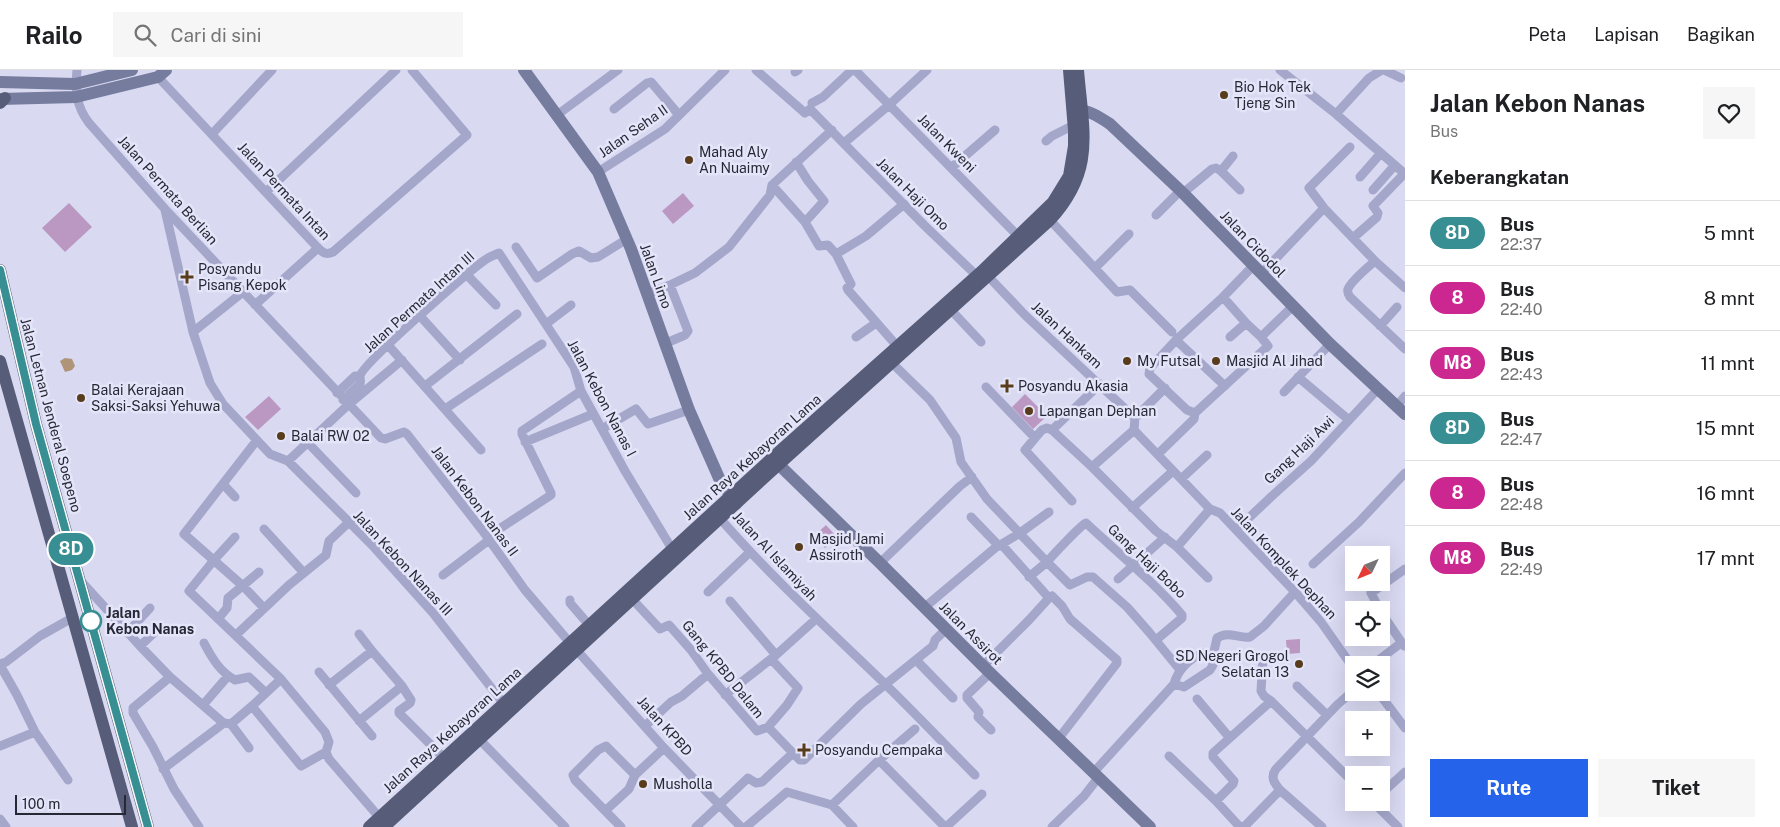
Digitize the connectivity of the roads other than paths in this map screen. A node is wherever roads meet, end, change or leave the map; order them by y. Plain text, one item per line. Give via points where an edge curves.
1 (78, 70) edge
2 (132, 70) edge
3 (272, 70) edge
4 (396, 70) edge
5 (412, 70) edge
6 (524, 70) edge
7 (618, 70) edge
8 (725, 70) edge
9 (756, 70) edge
10 (853, 70) edge
11 (927, 70) edge
12 (1069, 70) edge
13 (1078, 70) edge
14 (1280, 70) edge
15 (1383, 70) edge
16 (162, 73) edge
17 (1401, 78) dead end
18 (0, 82) edge
19 (76, 91) junction
20 (2, 100) edge
21 (812, 103) dead end
22 (890, 105) junction
23 (614, 108) dead end
24 (1077, 110) junction
25 (1336, 114) junction
26 (557, 115) junction
27 (679, 115) junction
28 (1074, 125) junction
29 (832, 130) junction
30 (995, 130) dead end
31 (212, 134) junction
32 (1046, 141) dead end
33 (844, 143) junction
34 (1350, 147) dead end
35 (1381, 153) junction
36 (1233, 156) dead end
37 (796, 162) junction
38 (1395, 165) junction
39 (951, 168) junction
40 (1221, 171) junction
41 (598, 172) junction
42 (1405, 174) edge
43 (1360, 177) dead end
44 (772, 185) junction
45 (1240, 190) dead end
46 (1372, 190) dead end
47 (266, 192) junction
48 (1182, 192) junction
49 (904, 204) junction
50 (1324, 208) junction
51 (165, 209) junction
52 (1156, 215) dead end
53 (1050, 220) junction
54 (805, 222) junction
55 (1129, 234) dead end
56 (1353, 238) junction
57 (627, 240) junction
58 (1022, 240) junction
59 (318, 248) junction
60 (516, 248) dead end
61 (499, 253) joint
62 (836, 254) junction
63 (1375, 261) junction
64 (1095, 268) junction
65 (0, 270) edge
66 (1258, 270) junction
67 (982, 274) junction
68 (466, 275) junction
69 (670, 285) junction
70 (1405, 288) edge
71 (243, 292) junction
72 (647, 294) junction
73 (1223, 297) junction
74 (255, 305) junction
75 (496, 305) dead end
76 (571, 305) dead end
77 (1292, 306) junction
78 (1397, 307) dead end
79 (951, 310) junction
80 (517, 314) dead end
81 (420, 316) junction
82 (876, 323) junction
83 (546, 324) junction
84 (1246, 324) junction
85 (1380, 326) junction
86 (193, 332) junction
87 (1174, 336) junction
88 (856, 337) dead end
89 (1230, 337) dead end
90 (1261, 337) junction
91 (981, 342) dead end
92 (542, 344) dead end
93 (664, 344) junction
94 (1330, 344) junction
95 (388, 345) junction
96 (897, 346) junction
97 (1405, 349) edge
98 (402, 360) junction
99 (460, 360) junction
100 (0, 361) edge
101 (892, 363) junction
102 (876, 371) junction
103 (1298, 377) junction
104 (1100, 384) junction
105 (424, 386) junction
106 (1224, 386) junction
107 (986, 387) dead end
108 (1165, 388) junction
109 (1378, 389) junction
110 (581, 392) junction
111 (1284, 392) dead end
112 (343, 399) junction
113 (1402, 405) edge
114 (445, 409) junction
115 (689, 410) junction
116 (1195, 413) junction
117 (593, 414) junction
118 (1135, 418) junction
119 (1349, 420) junction
120 (607, 426) dead end
121 (1052, 430) junction
122 (1134, 430) junction
123 (1035, 438) junction
124 (257, 440) junction
125 (525, 442) junction
126 (308, 443) junction
127 (481, 450) dead end
128 (1158, 454) junction
129 (1207, 455) dead end
130 (288, 461) junction
131 (775, 462) junction
132 (1092, 467) junction
133 (1173, 471) junction
134 (1405, 473) edge
135 (972, 478) junction
136 (1181, 479) junction
137 (223, 484) junction
138 (356, 493) dead end
139 (235, 496) dead end
140 (733, 501) junction
141 (1072, 501) dead end
142 (1132, 508) junction
143 (1210, 509) junction
144 (1049, 512) dead end
145 (717, 515) junction
146 (971, 517) dead end
147 (348, 523) junction
148 (264, 529) dead end
149 (1236, 530) junction
150 (1020, 533) junction
151 (38, 536) dead end
152 (235, 537) dead end
153 (488, 538) junction
154 (1165, 538) junction
155 (1000, 545) junction
156 (1177, 547) junction
157 (53, 549) junction
158 (750, 552) junction
159 (675, 554) junction
160 (214, 560) junction
161 (1047, 562) junction
162 (880, 563) junction
163 (1313, 564) dead end
164 (1134, 565) junction
165 (1405, 569) edge
166 (259, 572) dead end
167 (304, 573) junction
168 (443, 575) dead end
169 (1029, 577) junction
170 (79, 578) junction
171 (1118, 578) dead end
172 (1208, 578) dead end
173 (243, 586) junction
174 (708, 592) dead end
175 (1295, 592) junction
176 (1049, 598) junction
177 (570, 600) dead end
178 (633, 600) junction
179 (730, 601) dead end
180 (1375, 601) edge
181 (925, 607) junction
182 (106, 608) junction
183 (150, 608) dead end
184 (264, 608) junction
185 (89, 613) junction
186 (72, 618) junction
187 (218, 619) junction
188 (816, 619) junction
189 (590, 625) junction
190 (1390, 625) edge
191 (946, 629) junction
192 (157, 630) dead end
193 (127, 633) junction
194 (359, 634) dead end
195 (236, 635) junction
196 (1156, 640) junction
197 (204, 643) dead end
198 (140, 646) junction
199 (573, 646) junction
200 (1404, 647) edge
201 (372, 651) junction
202 (1263, 656) dead end
203 (1345, 656) edge
204 (1388, 656) edge
205 (773, 657) junction
206 (916, 660) junction
207 (1212, 660) junction
208 (0, 665) edge
209 (986, 669) junction
210 (1180, 670) junction
211 (319, 672) dead end
212 (708, 674) junction
213 (228, 676) junction
214 (170, 677) junction
215 (281, 679) junction
216 (884, 684) junction
217 (1174, 684) junction
218 (330, 685) junction
219 (402, 686) junction
220 (1297, 686) dead end
221 (266, 693) junction
222 (725, 695) junction
223 (953, 698) dead end
224 (1345, 698) edge
225 (1196, 699) dead end
226 (1271, 701) junction
227 (1385, 701) edge
228 (203, 704) junction
229 (252, 706) junction
230 (507, 708) junction
231 (1327, 715) junction
232 (359, 721) junction
233 (228, 723) junction
234 (645, 726) junction
235 (768, 727) junction
236 (1405, 728) edge
237 (915, 730) dead end
238 (991, 730) dead end
239 (34, 732) junction
240 (476, 735) junction
241 (372, 736) dead end
242 (1229, 737) junction
243 (1059, 738) junction
244 (1308, 738) junction
245 (0, 746) edge
246 (250, 748) dead end
247 (664, 748) junction
248 (326, 752) junction
249 (793, 753) junction
250 (1169, 756) dead end
251 (129, 759) junction
252 (879, 760) junction
253 (448, 761) junction
254 (113, 762) junction
255 (163, 769) junction
256 (1405, 772) edge
257 (1345, 774) edge
258 (634, 775) junction
259 (975, 775) dead end
260 (1096, 776) junction
261 (68, 780) dead end
262 (1390, 786) edge
263 (1280, 790) junction
264 (982, 794) dead end
265 (1216, 801) junction
266 (719, 805) junction
267 (832, 805) junction
268 (606, 811) junction
269 (1382, 811) edge
270 (0, 819) edge
271 (381, 822) edge
272 (1053, 826) edge
273 (6, 827) edge
274 (132, 827) edge
275 (148, 827) edge
276 (199, 827) edge
277 (368, 827) edge
278 (565, 827) edge
279 (621, 827) edge
280 (696, 827) edge
281 (741, 827) edge
282 (746, 827) edge
283 (853, 827) edge
284 (946, 827) edge
285 (1150, 827) edge
286 (1242, 827) edge
287 (1322, 827) edge
288 (1398, 827) edge

1 - 19 street
2 - 19 street
3 - 31 street
4 - 47 street
5 - 59 street, Jalan Permata Intan via 468,135 333,252 325,254
6 - 26 street, Jalan Limo
7 - 26 street
8 - 27 street, Jalan Seha II
9 - 29 street, Jalan Haji Omo via 805,113 810,109
10 - 21 street
10 - 22 street, Jalan Kweni
11 - 22 street
12 - 24 main road, Jalan Raya Kebayoran Lama
13 - 24 main road, Jalan Raya Kebayoran Lama
14 - 25 street
15 - 17 street
15 - 25 street via 1368,78
16 - 19 street
16 - 31 street, Jalan Permata Intan
18 - 19 street
19 - 20 street
19 - 51 street, Jalan Permata Berlian via 89,123
22 - 33 street
22 - 39 street, Jalan Kweni
23 - 27 street via 651,82
24 - 28 main road, Jalan Raya Kebayoran Lama
24 - 48 street, Jalan Cidodol via 1096,114 1110,124
24 - 53 main road, Jalan Raya Kebayoran Lama via 1084,139 1079,174 1068,199
25 - 35 street
26 - 41 street, Jalan Limo
27 - 41 street, Jalan Seha II via 664,129
28 - 32 street
28 - 58 main road, Jalan Raya Kebayoran Lama via 1069,176
29 - 33 street, Jalan Haji Omo
29 - 37 street
30 - 39 street
31 - 47 street, Jalan Permata Intan
33 - 49 street, Jalan Haji Omo
34 - 50 street via 1309,188
35 - 38 street
35 - 43 street
36 - 40 street
37 - 44 street
37 - 54 street via 824,201
38 - 42 street
38 - 46 street
39 - 58 street, Jalan Kweni
40 - 45 street
40 - 48 street via 1212,169
41 - 57 street, Jalan Limo
42 - 56 street via 1373,206 1377,217
44 - 54 street
44 - 69 street via 770,195 729,247 695,273
47 - 59 street, Jalan Permata Intan
48 - 52 street
48 - 66 street, Jalan Cidodol
49 - 62 street via 866,236
49 - 67 street, Jalan Haji Omo
50 - 56 street
50 - 66 street
51 - 71 street, Jalan Permata Berlian
51 - 86 street, Jalan Kebon Nanas III
53 - 58 main road, Jalan Raya Kebayoran Lama
53 - 64 street
54 - 62 street via 818,245 828,245
55 - 64 street
56 - 63 street
57 - 60 street via 598,257 592,258 579,251 537,278
57 - 72 street, Jalan Limo
58 - 67 main road, Jalan Raya Kebayoran Lama
59 - 74 street
61 - 68 street, Jalan Permata Intan III
61 - 83 street, Jalan Kebon Nanas I
62 - 82 street via 851,284 848,290
63 - 70 street
63 - 85 street via 1347,291
64 - 87 street via 1117,292 1130,290
65 - 170 main road, Jalan Letnan Jenderal Soepeno via 34,415
66 - 73 street
66 - 77 street, Jalan Cidodol
67 - 79 main road, Jalan Raya Kebayoran Lama
67 - 96 main road, Jalan Raya Kebayoran Lama
67 - 104 street, Jalan Hankam
68 - 75 street
68 - 81 street, Jalan Permata Intan III
69 - 72 street
69 - 93 street via 688,331
71 - 74 street, Jalan Permata Berlian
71 - 86 street
72 - 93 street, Jalan Limo
73 - 84 street
73 - 87 street
74 - 112 street, Jalan Permata Berlian
76 - 83 street
77 - 90 street
77 - 94 street, Jalan Cidodol
78 - 85 street
79 - 91 street
79 - 101 main road, Jalan Raya Kebayoran Lama
80 - 99 street
81 - 95 street, Jalan Permata Intan III
81 - 99 street
82 - 88 street
82 - 96 street
83 - 110 street, Jalan Kebon Nanas I via 574,367
84 - 89 street
84 - 90 street
85 - 97 street
86 - 124 street, Jalan Kebon Nanas III via 217,395
87 - 106 street
87 - 108 street via 1148,370
90 - 106 street via 1268,346
92 - 114 street
93 - 115 street, Jalan Limo
94 - 103 street
94 - 109 street, Jalan Cidodol
95 - 98 street
95 - 112 street, Jalan Permata Intan III via 360,376 360,384
96 - 102 main road, Jalan Raya Kebayoran Lama
98 - 105 street
98 - 112 street
99 - 105 street
100 - 157 main road via 20,449
101 - 102 main road, Jalan Raya Kebayoran Lama
101 - 135 street via 930,400 956,438 961,462
102 - 131 main road, Jalan Raya Kebayoran Lama
103 - 111 street
103 - 119 street
104 - 118 street, Jalan Hankam
104 - 121 street
105 - 114 street
106 - 116 street
107 - 123 street
108 - 116 street via 1187,410
108 - 118 street
109 - 113 street, Jalan Cidodol
109 - 119 street, Gang Haji Awi
110 - 117 street, Jalan Kebon Nanas I
110 - 125 street via 522,431
112 - 126 street
112 - 153 street, Jalan Kebon Nanas II via 383,440 406,432
114 - 127 street
115 - 120 street via 648,424 636,409
115 - 140 street, Jalan Limo via 719,478
116 - 128 street via 1194,419
117 - 125 street
117 - 159 street, Jalan Kebon Nanas I
118 - 122 street
119 - 149 street, Gang Haji Awi via 1305,467
121 - 123 street via 1042,430
121 - 132 street
122 - 128 street
122 - 132 street
123 - 141 street via 1025,450
124 - 130 street, Jalan Kebon Nanas III via 270,454
124 - 137 street
125 - 153 street via 551,494
126 - 130 street
126 - 138 street
128 - 133 street
129 - 136 street
130 - 147 street, Jalan Kebon Nanas III
131 - 140 main road, Jalan Raya Kebayoran Lama
131 - 162 street, Jalan Assirot
132 - 142 street
133 - 136 street
133 - 142 street
134 - 163 street
135 - 150 street via 987,499
135 - 162 street
136 - 143 street
137 - 139 street
137 - 160 street via 184,534
140 - 145 main road, Jalan Raya Kebayoran Lama
142 - 154 street
143 - 149 street, Jalan Komplek Dephan
143 - 156 street, Jalan Komplek Dephan
144 - 150 street
145 - 158 street, Jalan Al Islamiyah
145 - 159 main road, Jalan Raya Kebayoran Lama
146 - 155 street
147 - 167 street via 329,541 326,555
147 - 230 street, Jalan Kebon Nanas III via 416,593
148 - 167 street
149 - 175 street, Jalan Komplek Dephan
150 - 155 street
150 - 161 street
151 - 157 main road
152 - 160 street
153 - 168 street
153 - 199 street, Jalan Kebon Nanas II via 525,590
154 - 156 street
154 - 164 street
155 - 169 street
155 - 181 street
156 - 172 street
157 - 186 main road
158 - 174 street
158 - 188 street, Jalan Al Islamiyah
159 - 178 main road, Jalan Raya Kebayoran Lama
159 - 189 main road, Jalan Raya Kebayoran Lama
160 - 173 street
160 - 187 street via 189,591
161 - 164 street, Gang Haji Bobo via 1086,523
161 - 169 street
161 - 196 street via 1070,585 1086,577 1094,577
162 - 181 street, Jalan Assirot
164 - 171 street
164 - 196 street, Gang Haji Bobo via 1182,615
165 - 180 street via 1371,593
166 - 173 street
167 - 184 street
169 - 176 street
170 - 182 street
170 - 185 main road, Jalan Letnan Jenderal Soepeno
173 - 184 street
173 - 187 street via 227,599 227,608
175 - 203 street, Jalan Komplek Dephan via 1322,622
175 - 207 street via 1250,637 1231,634 1217,638
176 - 209 street
176 - 243 street via 1052,596 1070,619 1117,660
177 - 189 street
178 - 199 main road, Jalan Raya Kebayoran Lama
178 - 212 street, Gang KPBD Dalam via 661,629 669,625
179 - 205 street
181 - 191 street, Jalan Assirot
182 - 185 street
182 - 193 street
183 - 193 street
184 - 195 street
185 - 251 main road, Jalan Letnan Jenderal Soepeno
186 - 208 street
186 - 254 main road
187 - 195 street
188 - 205 street, Jalan Al Islamiyah
188 - 216 street, Jalan Al Islamiyah
189 - 199 main road, Jalan Raya Kebayoran Lama
190 - 200 street
191 - 206 street via 934,645
191 - 209 street, Jalan Assirot
192 - 198 street
193 - 198 street
194 - 201 street
195 - 215 street
196 - 210 street
197 - 213 street via 216,664
198 - 214 street
199 - 230 main road, Jalan Raya Kebayoran Lama
199 - 234 street, Jalan KPBD
200 - 204 street
201 - 218 street
201 - 219 street
202 - 226 street via 1264,696
205 - 222 street, Jalan Al Islamiyah
205 - 235 street via 798,689
206 - 216 street
206 - 223 street
207 - 210 street via 1204,653
207 - 217 street via 1210,670 1184,687
208 - 239 street
209 - 238 street via 967,698 979,712 978,717
209 - 243 street, Jalan Assirot
210 - 217 street
211 - 218 street
212 - 222 street, Gang KPBD Dalam
212 - 234 street
213 - 221 street via 235,680 250,677
213 - 228 street
214 - 228 street
214 - 255 street via 132,710
215 - 221 street
215 - 248 street via 325,732 329,745
216 - 249 street via 804,760
216 - 259 street, Jalan Al Islamiyah
217 - 260 street
218 - 232 street
219 - 232 street
219 - 253 street via 411,702 399,713
220 - 231 street
221 - 229 street
222 - 235 street, Gang KPBD Dalam via 757,732
224 - 231 street
225 - 242 street
226 - 242 street
226 - 244 street
227 - 236 street
228 - 233 street
229 - 233 street
229 - 248 street via 300,766
230 - 240 main road, Jalan Raya Kebayoran Lama
231 - 244 street
232 - 241 street
233 - 246 street
233 - 255 street
234 - 247 street, Jalan KPBD
235 - 249 street, Gang KPBD Dalam
237 - 252 street
239 - 245 street
239 - 261 street
240 - 253 main road, Jalan Raya Kebayoran Lama
240 - 278 street
242 - 265 street via 1212,756 1234,778 1234,782
243 - 260 street, Jalan Assirot
244 - 257 street
244 - 263 street via 1274,773 1274,781
247 - 258 street
247 - 266 street, Jalan KPBD
248 - 271 street
249 - 266 street via 762,782 756,783 748,778
250 - 265 street
251 - 254 main road via 120,765
251 - 275 main road, Jalan Letnan Jenderal Soepeno
252 - 267 street
252 - 284 street
253 - 271 main road, Jalan Raya Kebayoran Lama
254 - 274 main road
255 - 276 street
256 - 262 street
258 - 268 street via 629,789
258 - 268 street via 606,746 574,772 575,780
260 - 272 street via 1084,796
260 - 285 street, Jalan Assirot
263 - 286 street
263 - 287 street
264 - 284 street
265 - 286 street
266 - 280 street
266 - 281 street, Jalan KPBD
267 - 282 street via 787,792
267 - 283 street
268 - 279 street
269 - 288 street
270 - 273 street
271 - 277 main road, Jalan Raya Kebayoran Lama

